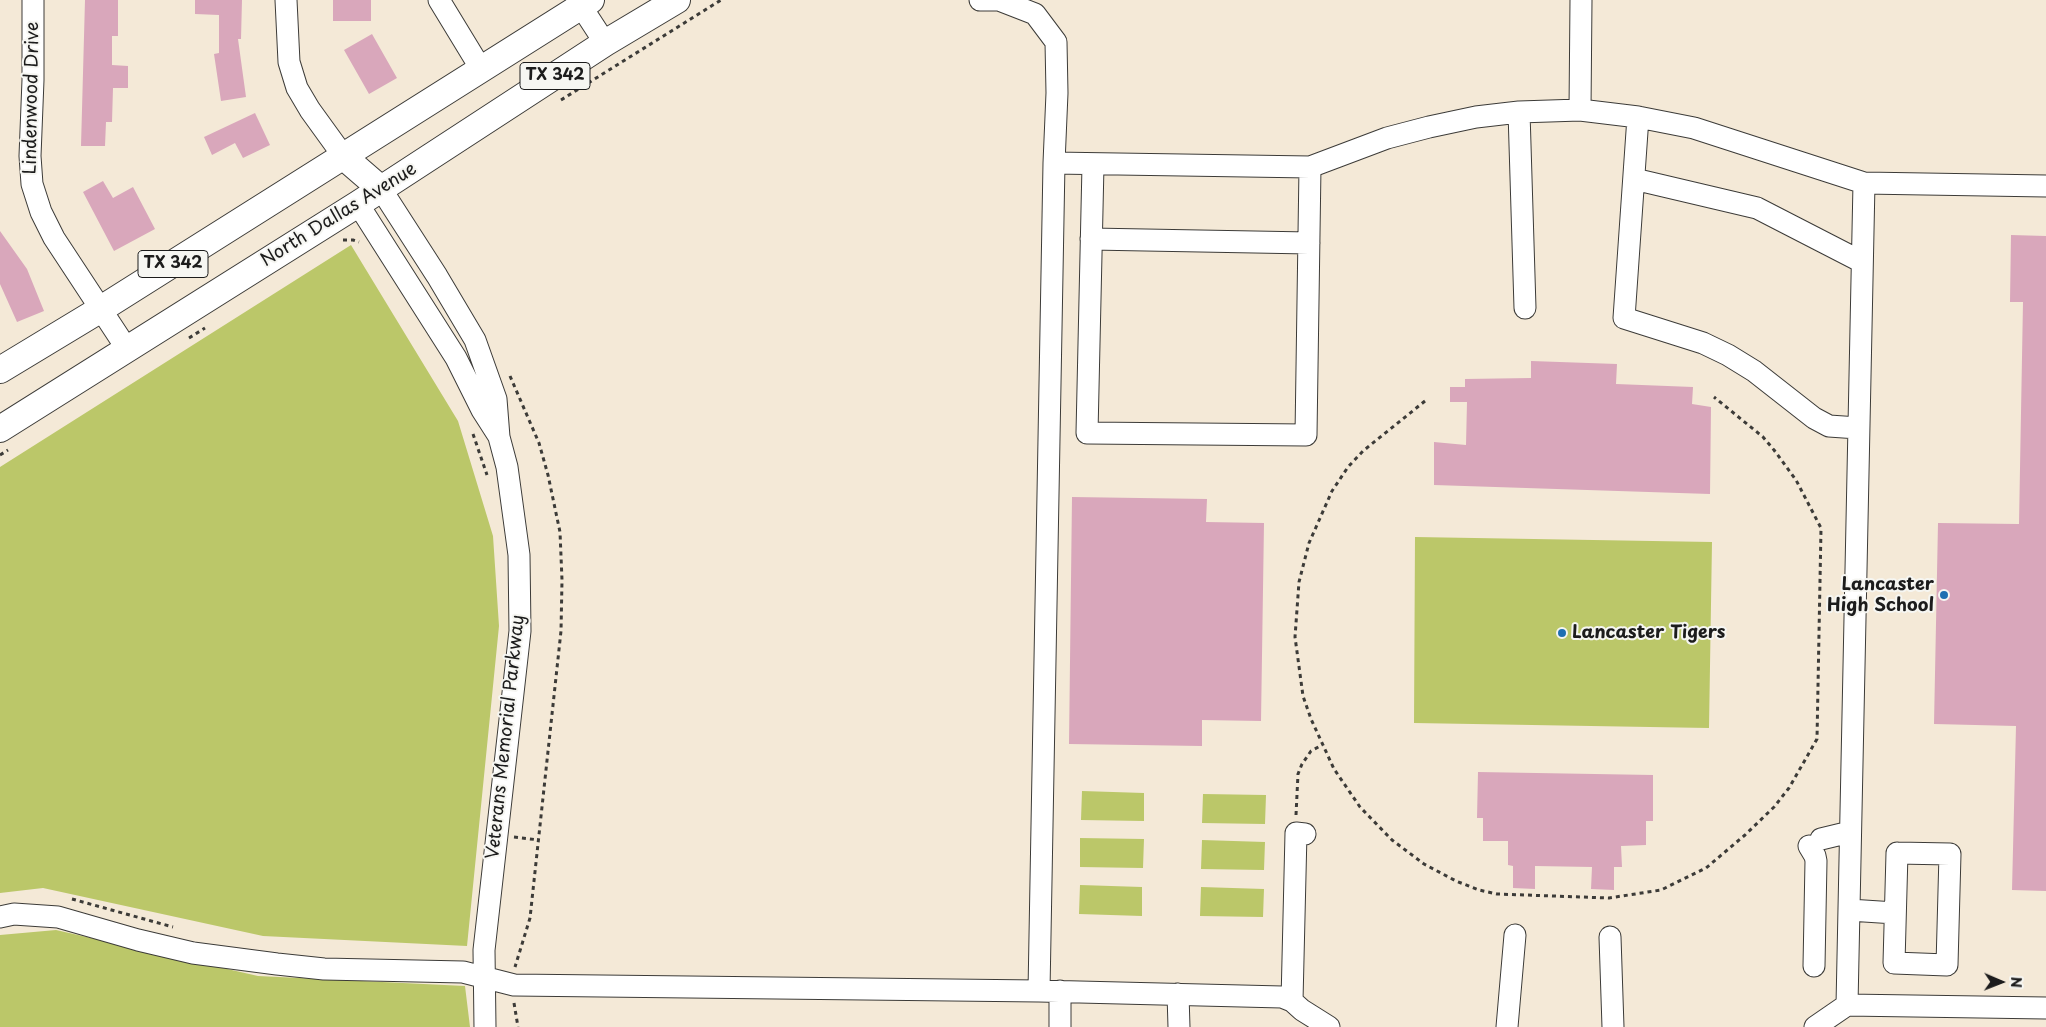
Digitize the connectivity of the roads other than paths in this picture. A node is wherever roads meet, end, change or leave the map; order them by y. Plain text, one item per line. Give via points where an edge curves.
1 (33, 0) edge
2 (286, 0) edge
3 (439, 0) edge
4 (677, 0) edge
5 (980, 0) edge
6 (1580, 0) edge
7 (583, 2) edge
8 (605, 44) junction
9 (481, 69) junction
10 (1580, 110) junction
11 (1519, 112) junction
12 (1638, 117) junction
13 (344, 157) junction
14 (1054, 164) junction
15 (1093, 165) junction
16 (1310, 167) junction
17 (1634, 179) junction
18 (1864, 183) junction
19 (2046, 186) edge
20 (381, 189) junction
21 (358, 204) junction
22 (1092, 239) junction
23 (1309, 242) junction
24 (1862, 262) junction
25 (1525, 308) dead end
26 (101, 309) junction
27 (127, 349) junction
28 (0, 370) edge
29 (1858, 428) junction
30 (0, 429) edge
31 (499, 437) junction
32 (1850, 832) junction
33 (1300, 834) road end
34 (1849, 910) junction
35 (1895, 913) junction
36 (0, 917) edge
37 (1515, 935) dead end
38 (1610, 937) dead end
39 (1848, 951) junction
40 (484, 978) junction
41 (1039, 991) junction
42 (1060, 992) junction
43 (1178, 994) junction
44 (1292, 1001) junction
45 (1847, 1005) junction
46 (2046, 1008) edge
47 (485, 1027) edge
48 (1060, 1027) edge
49 (1179, 1027) edge
50 (1330, 1027) edge
51 (1507, 1027) edge
52 (1613, 1027) edge
53 (1815, 1027) edge

1 - 26 street, Lindenwood Drive via 32,184 54,238
2 - 13 street via 289,62 297,88
3 - 9 street
4 - 8 main road, North Dallas Avenue / TX 342
5 - 14 street via 999,0 1035,14 1056,42
6 - 10 street
7 - 8 street
7 - 9 main road, TX 342
8 - 20 main road, North Dallas Avenue / TX 342
9 - 13 main road, TX 342
10 - 11 street
10 - 12 street
11 - 16 street via 1420,129
11 - 25 street
12 - 17 street
12 - 18 street via 1694,128
13 - 20 main road
13 - 21 main road
13 - 26 main road, TX 342
14 - 15 street
14 - 41 street
15 - 16 street
15 - 22 street
16 - 23 street
17 - 24 street via 1757,208
17 - 29 street via 1624,318 1712,347 1754,371 1828,426
18 - 19 street
18 - 24 street
20 - 21 main road, North Dallas Avenue / TX 342
20 - 31 street, Veterans Memorial Parkway via 474,340 496,398
21 - 27 main road, North Dallas Avenue / TX 342
21 - 31 street, Veterans Memorial Parkway via 456,358
22 - 23 street
22 - 23 street via 1087,434 1312,429
24 - 29 street
26 - 27 street, Lindenwood Drive
26 - 28 main road, TX 342
27 - 30 main road, North Dallas Avenue / TX 342
29 - 32 street
31 - 40 street, Veterans Memorial Parkway via 507,467 519,555 520,631 484,950
32 - 34 street
32 - 39 street via 1815,843 1814,966 1837,952
33 - 44 street via 1299,950
34 - 35 street
34 - 39 street
35 - 35 street via 1894,964 1947,965 1950,854 1897,853
36 - 40 street via 14,914 58,917 192,953 277,964 324,969 463,972
37 - 51 street
38 - 52 street
39 - 45 street
40 - 41 street via 514,985
40 - 47 street, Veterans Memorial Parkway
41 - 42 street
42 - 43 street
42 - 48 street
43 - 44 street via 1274,996
43 - 49 street
44 - 50 street
45 - 46 street
45 - 53 street

